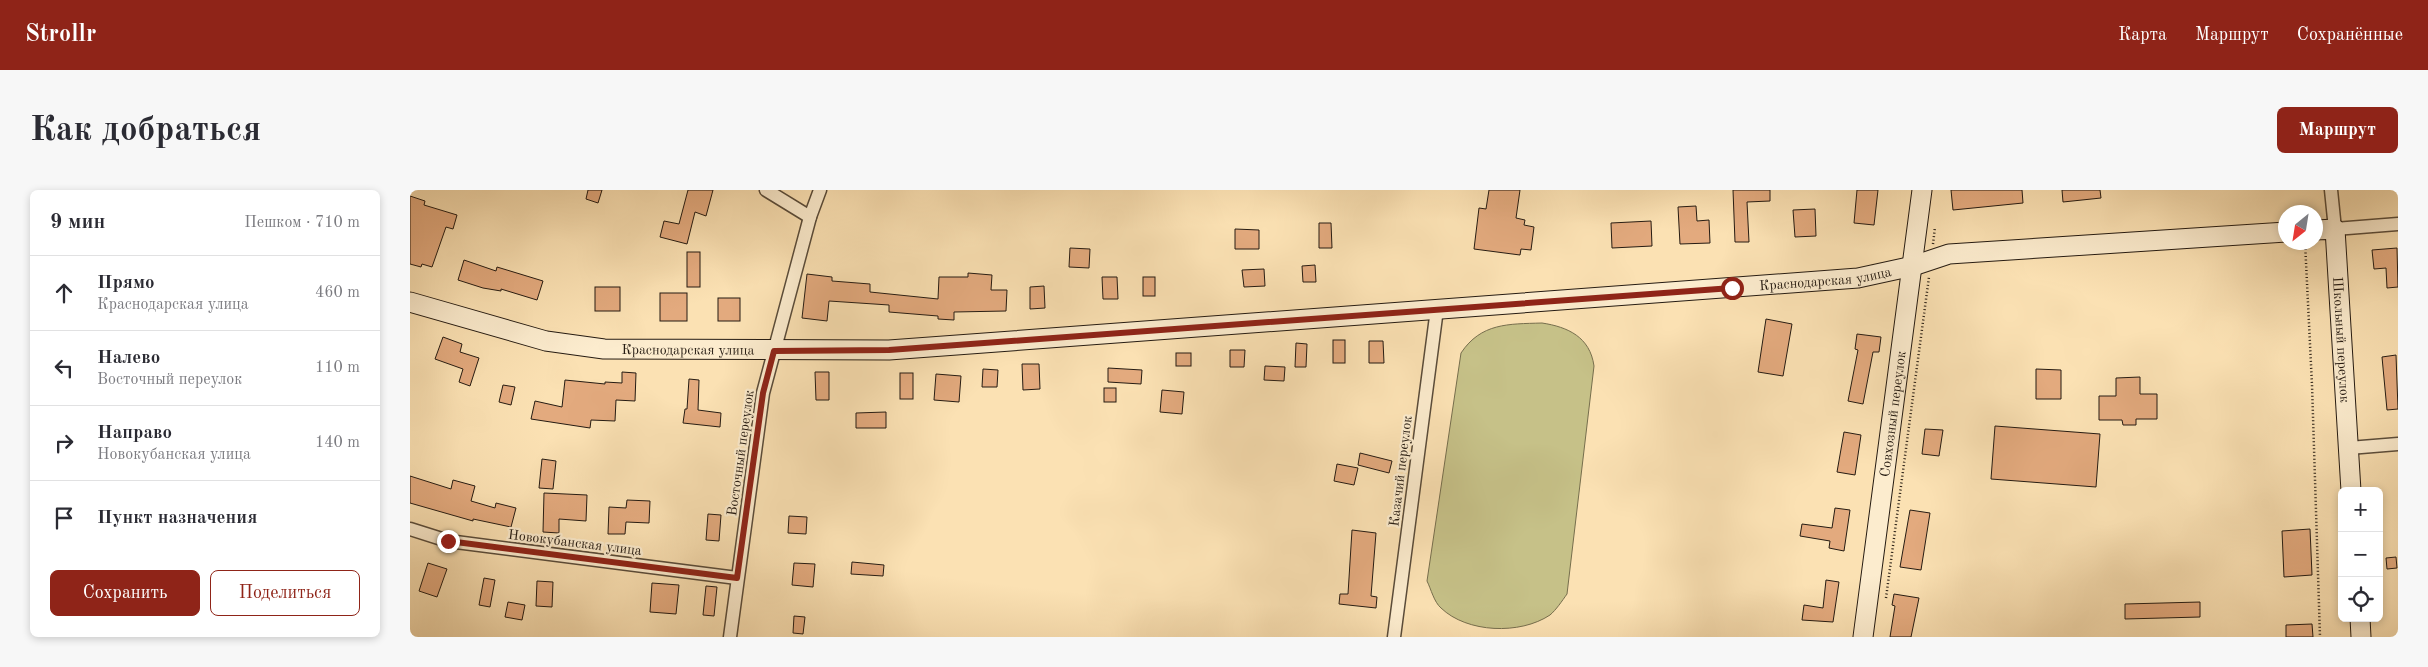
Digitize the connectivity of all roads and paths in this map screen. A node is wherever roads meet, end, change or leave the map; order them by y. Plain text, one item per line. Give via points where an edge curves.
1 (766, 190) edge
2 (820, 190) edge
3 (1922, 190) edge
4 (2331, 190) edge
5 (810, 217) junction
6 (2398, 224) edge
7 (1935, 225) dead end
8 (2335, 229) junction
9 (2323, 230) edge
10 (2278, 233) edge
11 (2305, 250) edge
12 (1931, 260) junction
13 (1913, 266) junction
14 (410, 302) edge
15 (1437, 310) junction
16 (774, 351) junction
17 (2398, 444) edge
18 (2349, 448) junction
19 (2351, 487) edge
20 (410, 529) edge
21 (737, 578) junction
22 (1885, 608) dead end
23 (2360, 622) edge
24 (730, 637) edge
25 (1394, 637) edge
26 (1863, 637) edge
27 (2320, 637) edge
28 (2361, 637) edge

1 - 5 street
2 - 5 street, Восточный переулок
3 - 13 street, Совхозный переулок
4 - 8 street, Школьный переулок
5 - 16 street, Восточный переулок
6 - 8 street
7 - 12 path
8 - 9 street
8 - 18 street, Школьный переулок
10 - 12 street, Краснодарская улица via 1949,254
11 - 27 path
12 - 13 street, Краснодарская улица
12 - 22 path
13 - 15 street, Краснодарская улица via 1858,278
13 - 26 street, Совхозный переулок
14 - 16 street, Краснодарская улица via 546,341 604,349
15 - 16 street, Краснодарская улица via 889,350
15 - 25 street, Казачий переулок
16 - 21 street, Восточный переулок via 763,393
17 - 18 street
18 - 19 street, Школьный переулок
20 - 21 street, Новокубанская улица via 448,541
21 - 24 street, Восточный переулок
23 - 28 street

